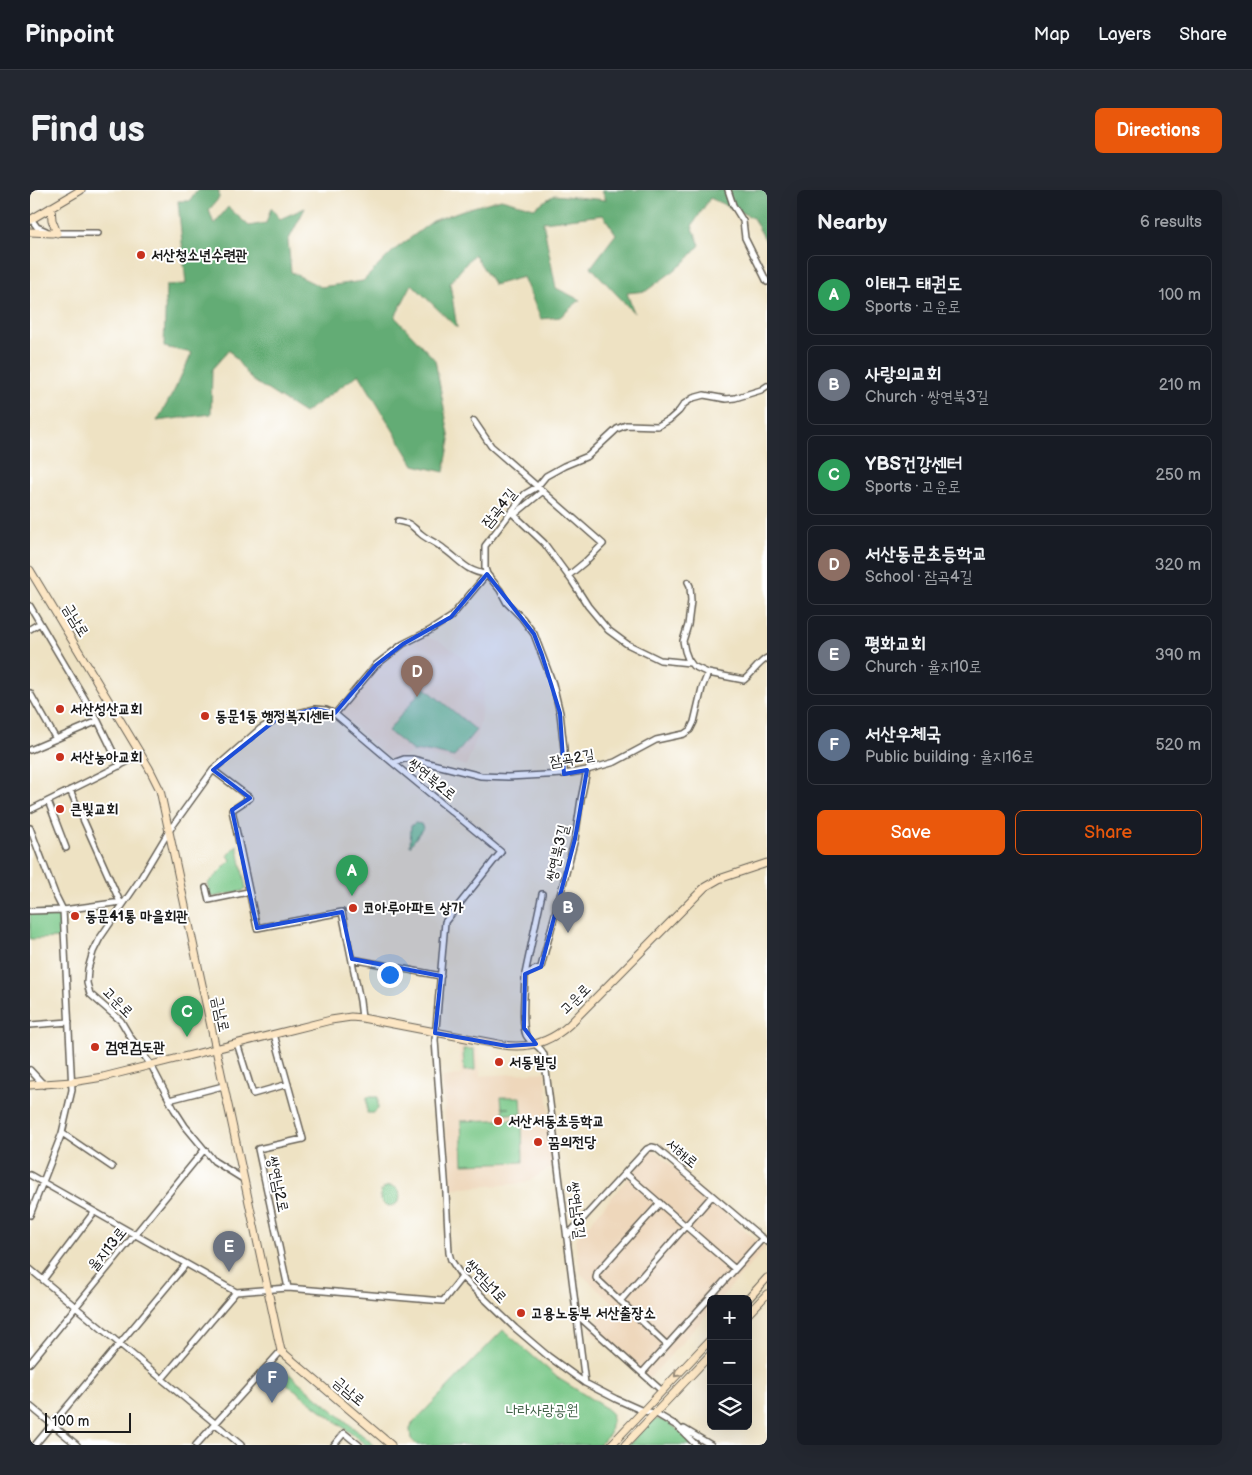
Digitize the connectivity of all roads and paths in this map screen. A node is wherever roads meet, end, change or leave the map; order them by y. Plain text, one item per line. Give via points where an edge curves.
1 (81, 190) edge
2 (728, 190) edge
3 (51, 207) junction
4 (31, 220) edge
5 (30, 232) edge
6 (54, 233) junction
7 (98, 233) dead end
8 (767, 282) edge
9 (767, 386) edge
10 (474, 420) dead end
11 (537, 486) junction
12 (543, 491) junction
13 (512, 513) junction
14 (398, 521) dead end
15 (30, 570) edge
16 (488, 574) junction
17 (568, 576) junction
18 (688, 582) dead end
19 (30, 606) edge
20 (40, 623) junction
21 (30, 630) edge
22 (767, 658) edge
23 (690, 663) junction
24 (708, 673) junction
25 (30, 693) edge
26 (335, 714) junction
27 (98, 721) junction
28 (56, 739) junction
29 (30, 750) edge
30 (141, 755) junction
31 (392, 763) junction
32 (120, 766) junction
33 (212, 770) junction
34 (587, 770) junction
35 (564, 774) junction
36 (70, 790) junction
37 (48, 801) junction
38 (30, 810) edge
39 (30, 828) edge
40 (169, 831) junction
41 (66, 848) dead end
42 (767, 862) edge
43 (206, 888) dead end
44 (248, 892) junction
45 (542, 894) dead end
46 (122, 902) junction
47 (30, 910) edge
48 (62, 910) junction
49 (352, 960) junction
50 (525, 974) junction
51 (441, 976) junction
52 (362, 1018) junction
53 (69, 1022) junction
54 (30, 1025) edge
55 (435, 1033) junction
56 (274, 1034) junction
57 (238, 1042) junction
58 (536, 1044) junction
59 (214, 1048) junction
60 (151, 1065) junction
61 (30, 1070) edge
62 (72, 1082) junction
63 (288, 1084) junction
64 (44, 1085) junction
65 (30, 1086) edge
66 (223, 1086) junction
67 (169, 1100) junction
68 (62, 1133) junction
69 (204, 1150) junction
70 (112, 1167) dead end
71 (625, 1173) junction
72 (30, 1175) edge
73 (243, 1179) junction
74 (44, 1183) junction
75 (712, 1196) junction
76 (660, 1204) junction
77 (94, 1212) junction
78 (30, 1215) edge
79 (686, 1226) junction
80 (135, 1235) junction
81 (568, 1236) junction
82 (765, 1240) edge
83 (186, 1264) junction
84 (30, 1269) edge
85 (735, 1269) junction
86 (462, 1277) junction
87 (767, 1278) edge
88 (43, 1280) junction
89 (288, 1288) junction
90 (267, 1290) junction
91 (236, 1292) junction
92 (767, 1294) edge
93 (752, 1295) edge
94 (620, 1301) junction
95 (76, 1307) junction
96 (752, 1310) edge
97 (576, 1314) junction
98 (709, 1340) edge
99 (120, 1344) junction
100 (667, 1345) junction
101 (281, 1351) junction
102 (707, 1358) edge
103 (30, 1363) edge
104 (642, 1373) junction
105 (162, 1379) junction
106 (585, 1383) junction
107 (662, 1391) junction
108 (30, 1406) edge
109 (643, 1411) junction
110 (655, 1413) junction
111 (216, 1424) junction
112 (52, 1425) junction
113 (677, 1426) junction
114 (382, 1442) edge
115 (35, 1445) edge
116 (77, 1445) edge
117 (196, 1445) edge
118 (241, 1445) edge
119 (334, 1445) edge
120 (359, 1445) edge
121 (391, 1445) edge
122 (611, 1445) edge
123 (625, 1445) edge
124 (696, 1445) edge
125 (711, 1445) edge

1 - 3 street
2 - 8 street via 743,221 745,238
3 - 4 street
3 - 6 street
4 - 6 street via 40,229
5 - 6 street
6 - 7 street
9 - 11 street, 잠곡4길 via 735,398 704,395 693,398 658,426 626,425 617,429 588,456 546,476
10 - 11 street via 491,446
11 - 12 street
11 - 13 street, 잠곡4길 via 525,494
12 - 13 street
12 - 17 street via 603,544
13 - 16 street, 잠곡4길 via 485,546
13 - 17 street via 544,544
14 - 16 street via 410,523 466,568
15 - 30 street, 금남로
16 - 26 street via 451,617 403,644 376,665
16 - 35 street via 507,603 534,634 542,655 560,712
17 - 23 street via 608,630 627,644 660,660
18 - 23 street via 691,601 684,641
19 - 20 street
20 - 21 street
20 - 27 street
22 - 24 street via 744,680
23 - 24 street
24 - 34 street, 잠곡2길 via 690,730 656,740 615,762
25 - 28 street
26 - 31 street, 쌍연북2로
26 - 33 street via 315,709 278,718
27 - 28 street
27 - 32 street
28 - 29 street
30 - 32 street
30 - 40 street, 금남로 via 158,785
31 - 35 street, 잠곡2길 via 412,759 481,776
31 - 51 street, 쌍연북2로 via 501,852 445,922
32 - 36 street
33 - 40 street
33 - 44 street via 250,798 232,810
34 - 35 street, 잠곡2길
34 - 50 street, 쌍연북3길 via 575,839 540,968
36 - 37 street
36 - 46 street
37 - 38 street
37 - 41 street
39 - 48 street
40 - 46 street via 139,881
40 - 59 street, 금남로
42 - 58 street, 고운로 via 719,879 705,888 570,1024 552,1038
43 - 44 street via 209,900
44 - 49 street via 257,928 342,912
45 - 50 street
46 - 48 street
46 - 60 street, 고운로 via 96,945 88,969 88,990 121,1021
47 - 48 street
48 - 53 street
49 - 51 street
49 - 52 street
50 - 58 street via 524,1028 528,1038
51 - 55 street, 쌍연남1로
52 - 55 street, 고운로
52 - 56 street, 고운로 via 341,1018
53 - 54 street
53 - 62 street
55 - 58 street, 고운로 via 507,1046
55 - 86 street, 쌍연남1로 via 449,1253
56 - 57 street, 고운로
56 - 63 street, 쌍연남2로
57 - 59 street, 고운로
57 - 63 street via 253,1094
58 - 81 street, 쌍연남3길 via 542,1049 545,1060
59 - 60 street, 고운로
59 - 66 street, 금남로
60 - 62 street, 고운로
60 - 67 street, 고운로
61 - 64 street
62 - 64 street, 고운로
62 - 68 street
63 - 89 street, 쌍연남2로 via 303,1139 258,1149
64 - 65 street, 고운로
66 - 67 street
66 - 73 street, 금남로
67 - 69 street, 고운로
68 - 70 street
68 - 74 street
69 - 73 street via 220,1166
69 - 80 street, 율지13로
71 - 75 street, 서해로 via 647,1148 652,1147
71 - 76 street
71 - 81 street, 서해로
72 - 74 street
73 - 90 street, 금남로
74 - 77 street
74 - 78 street
75 - 79 street
75 - 82 street, 서해로
76 - 79 street
76 - 94 street via 597,1273 597,1280
77 - 80 street
77 - 88 street
79 - 85 street
79 - 94 street
80 - 83 street
80 - 95 street, 율지13로
81 - 97 street, 쌍연남3길
82 - 85 street
83 - 91 street
83 - 99 street
84 - 88 street
85 - 100 street
86 - 89 street via 443,1301
86 - 106 street, 쌍연남1로 via 517,1330
87 - 93 street
88 - 95 street
89 - 90 street
90 - 91 street
90 - 101 street, 금남로
91 - 105 street
92 - 96 street
94 - 100 street
95 - 99 street
95 - 103 street, 율지13로
97 - 104 street
97 - 106 street, 쌍연남3길
98 -> 107 street
99 - 105 street
99 - 112 street
100 - 104 street
101 - 111 street
101 - 114 street, 금남로
102 - 110 street
104 - 107 street
105 - 111 street
106 - 109 street, 쌍연남1로
107 - 109 street
108 - 112 street
109 - 110 street, 쌍연남1로
109 - 122 street
110 - 113 street
110 - 123 street
111 - 117 street
111 - 118 street
112 - 115 street
112 - 116 street
113 - 124 street
113 - 125 street
114 - 121 street, 금남로
119 - 120 street via 344,1433

